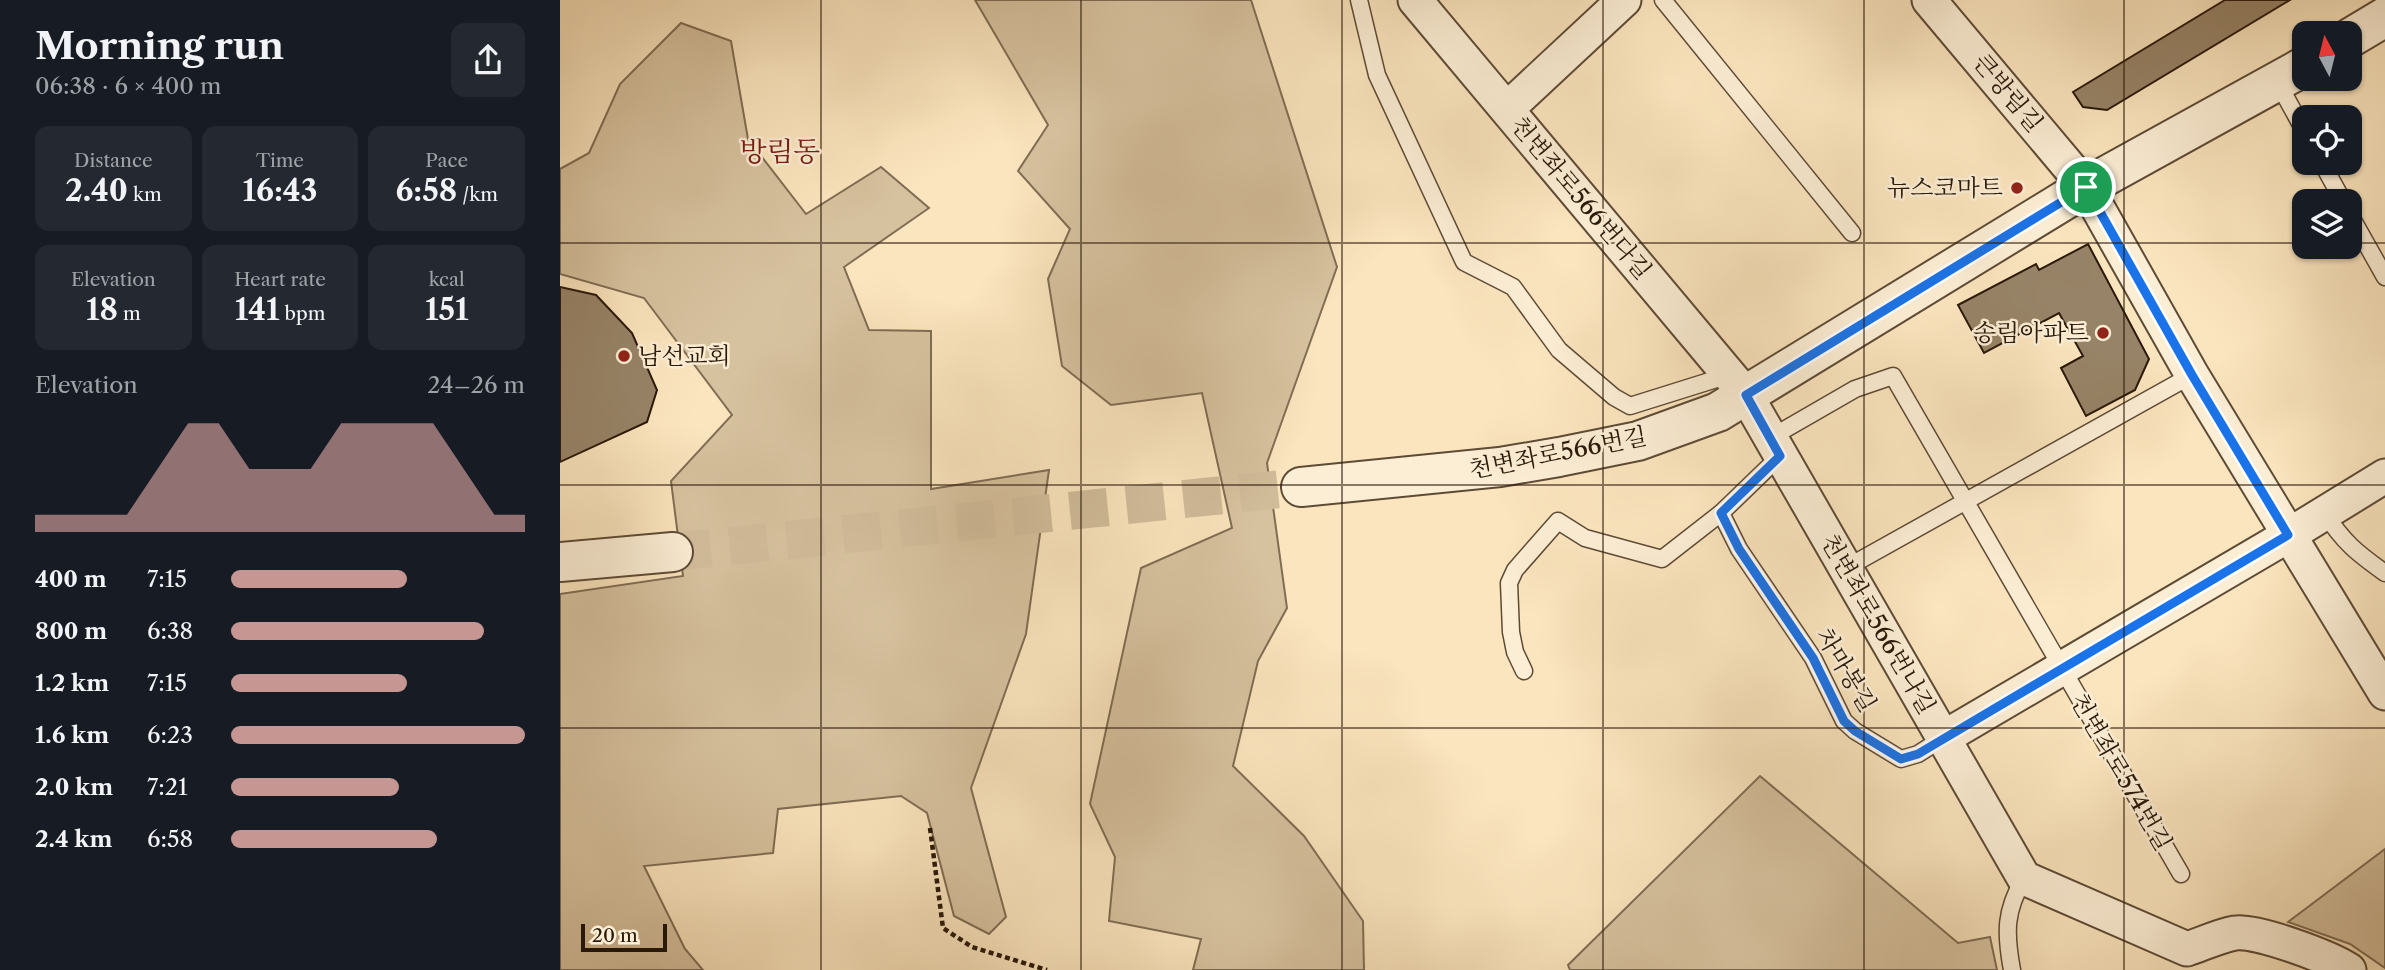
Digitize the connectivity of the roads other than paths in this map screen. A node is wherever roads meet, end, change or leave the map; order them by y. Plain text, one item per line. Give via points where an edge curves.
1 (1359, 0) edge
2 (1415, 0) edge
3 (1624, 0) edge
4 (1663, 0) edge
5 (1929, 0) edge
6 (2385, 17) edge
7 (2362, 31) edge
8 (2291, 75) edge
9 (2298, 105) edge
10 (1507, 109) junction
11 (2086, 187) junction
12 (1852, 233) dead end
13 (2362, 236) edge
14 (2385, 277) edge
15 (2192, 375) junction
16 (1738, 385) junction
17 (1775, 447) junction
18 (2385, 476) edge
19 (1301, 487) tunnel mouth
20 (1966, 502) junction
21 (2324, 512) junction
22 (1721, 513) junction
23 (2288, 535) junction
24 (673, 552) tunnel mouth
25 (560, 562) edge
26 (1846, 568) junction
27 (2385, 573) edge
28 (2062, 670) junction
29 (1524, 671) dead end
30 (2385, 693) edge
31 (1943, 738) junction
32 (2181, 874) dead end
33 (2024, 878) junction
34 (2012, 970) edge
35 (2349, 970) edge

1 - 16 lane via 1377,75 1464,262 1513,287 1559,350 1630,406
2 - 10 street, 천변좌로566번다길
3 - 10 street
4 - 12 lane
5 - 11 street, 큰방림길
6 - 7 street
8 - 9 lane
8 - 11 street, 천변좌로566번길
10 - 16 street, 천변좌로566번다길
11 - 15 street, 큰방림길
11 - 16 street, 천변좌로566번길
13 - 14 lane
15 - 20 lane
15 - 23 street, 큰방림길
16 - 17 street, 천변좌로566번나길
16 - 19 street, 천변좌로566번길 via 1718,412 1638,441 1500,467
17 - 20 lane via 1855,388 1893,376
17 - 22 lane
17 - 26 street, 천변좌로566번나길
18 - 21 street, 천변좌로574번길
20 - 26 lane
20 - 28 lane
21 - 23 street, 천변좌로574번길
21 - 27 lane via 2353,550
22 - 29 lane via 1661,559 1585,538 1558,521 1510,577 1511,632
22 - 31 lane, 차마봉길 via 1739,549 1813,658 1844,721 1901,759
23 - 28 street, 천변좌로574번길
23 - 30 street, 큰방림길
24 - 25 street
26 - 31 street, 천변좌로566번나길
28 - 31 street, 천변좌로574번길
28 - 32 lane, 천변좌로574번길
31 - 33 street, 천변좌로566번나길
33 - 34 lane via 2011,900 2008,937
33 - 35 street via 2187,949 2235,933 2265,935

